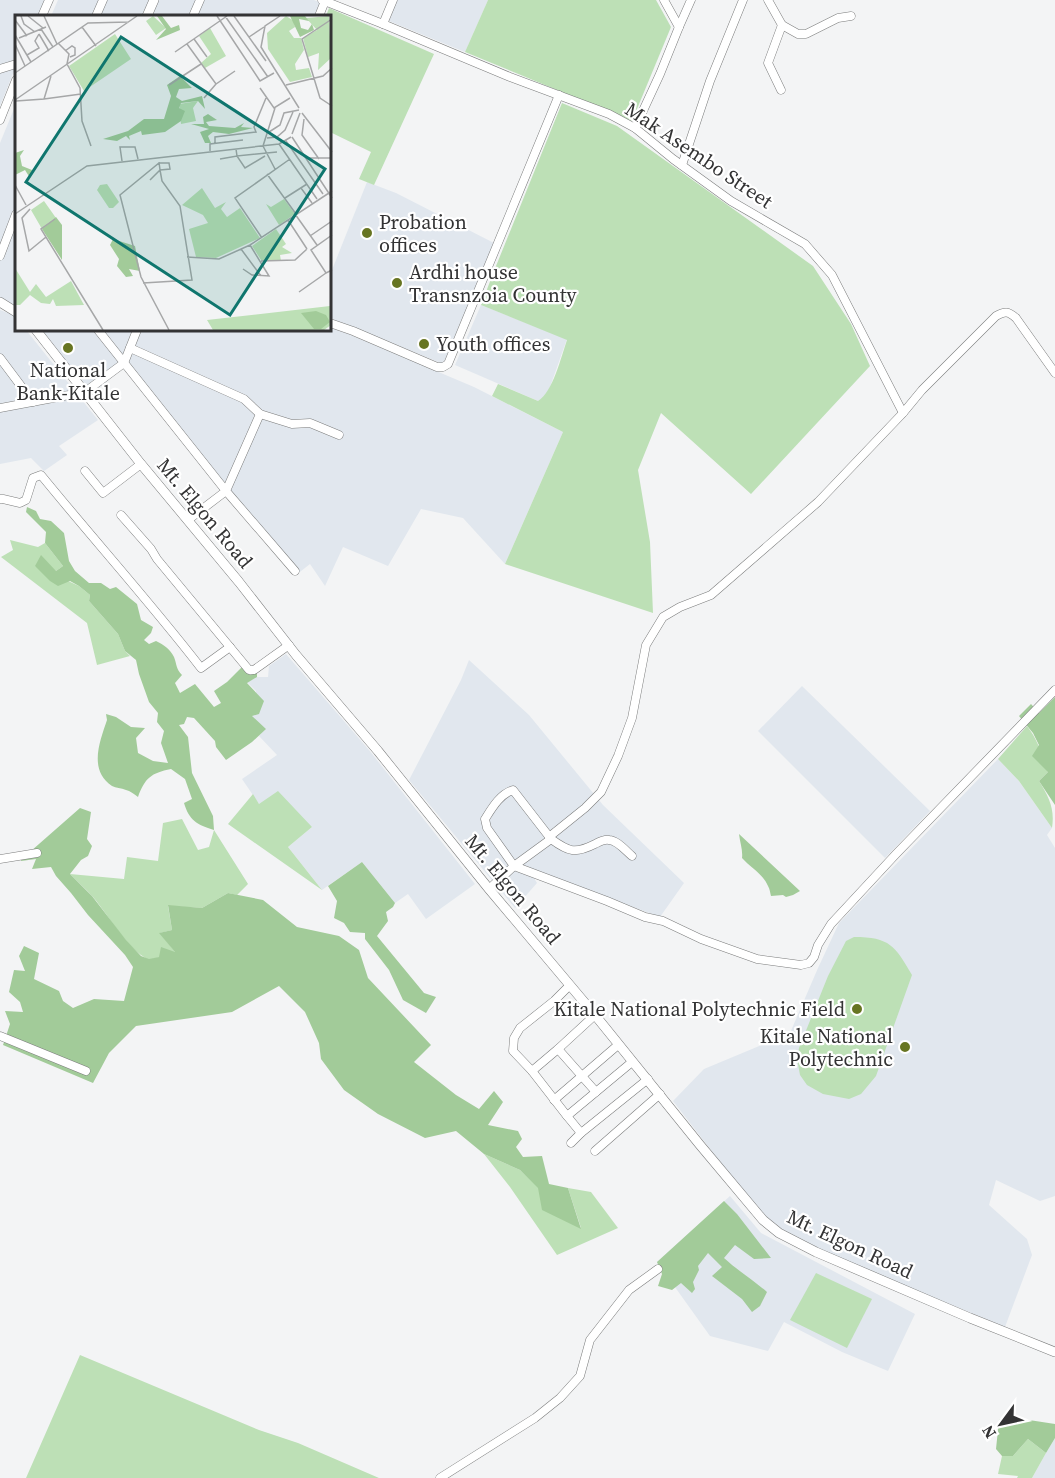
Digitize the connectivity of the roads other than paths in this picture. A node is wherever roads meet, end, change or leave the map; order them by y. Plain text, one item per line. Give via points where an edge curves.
1 (49, 0) edge
2 (103, 0) edge
3 (154, 0) edge
4 (200, 0) edge
5 (393, 0) edge
6 (664, 0) edge
7 (691, 0) edge
8 (743, 0) edge
9 (768, 0) edge
10 (327, 1) edge
11 (42, 15) edge
12 (96, 15) edge
13 (147, 15) edge
14 (193, 15) edge
15 (320, 15) edge
16 (850, 16) dead end
17 (383, 24) junction
18 (782, 25) junction
19 (679, 27) junction
20 (15, 64) edge
21 (0, 69) edge
22 (15, 90) edge
23 (781, 90) dead end
24 (559, 95) junction
25 (0, 120) edge
26 (635, 128) junction
27 (682, 165) junction
28 (15, 217) edge
29 (0, 256) edge
30 (0, 302) edge
31 (15, 311) edge
32 (332, 324) edge
33 (38, 332) edge
34 (100, 332) edge
35 (136, 332) edge
36 (130, 348) junction
37 (0, 358) edge
38 (124, 363) junction
39 (1055, 373) edge
40 (85, 392) junction
41 (33, 402) junction
42 (0, 408) edge
43 (903, 413) junction
44 (260, 414) junction
45 (339, 435) dead end
46 (141, 464) junction
47 (85, 471) dead end
48 (226, 491) junction
49 (0, 499) edge
50 (121, 515) dead end
51 (188, 520) junction
52 (295, 571) dead end
53 (289, 645) junction
54 (230, 647) junction
55 (1055, 690) edge
56 (550, 838) junction
57 (37, 853) dead end
58 (632, 856) dead end
59 (0, 859) edge
60 (514, 866) junction
61 (489, 889) junction
62 (569, 986) junction
63 (595, 1015) junction
64 (0, 1036) edge
65 (618, 1045) junction
66 (558, 1049) junction
67 (632, 1062) junction
68 (86, 1071) dead end
69 (532, 1071) junction
70 (582, 1076) junction
71 (648, 1079) junction
72 (596, 1092) junction
73 (660, 1094) junction
74 (554, 1100) junction
75 (567, 1116) junction
76 (581, 1133) junction
77 (571, 1143) dead end
78 (595, 1151) dead end
79 (658, 1269) dead end
80 (1055, 1352) edge
81 (440, 1478) edge

1 - 11 street
2 - 12 street
3 - 13 street
4 - 14 street
5 - 17 street
6 - 19 street
7 - 19 street
8 - 27 street
9 - 18 street
10 - 15 street
10 - 17 street, Mak Asembo Street
16 - 18 street via 806,34
17 - 24 street, Mak Asembo Street
18 - 23 street via 768,63
19 - 26 street
20 - 21 street
22 - 25 street
24 - 26 street, Mak Asembo Street
24 - 32 street via 448,364 437,367
26 - 27 street, Mak Asembo Street
27 - 43 street, Mak Asembo Street via 731,201 805,244 832,274
28 - 29 street
30 - 31 street
33 - 40 street, Mt. Elgon Road
34 - 38 street
35 - 36 street
36 - 38 street
36 - 44 street via 244,399
37 - 41 street
38 - 40 street
38 - 48 street
39 - 43 street via 1017,318 1003,312
40 - 41 street
40 - 46 street, Mt. Elgon Road
41 - 42 street
43 - 56 street via 818,502 732,578 711,595 663,616 645,645 632,718 601,792
44 - 45 street via 292,424 310,423
44 - 48 street
46 - 47 street via 102,493
46 - 51 street, Mt. Elgon Road
48 - 51 street
48 - 52 street
49 - 54 street via 20,503 26,500 33,478 41,474 201,668
50 - 54 street
51 - 53 street, Mt. Elgon Road
53 - 54 street via 254,670 249,670
53 - 61 street, Mt. Elgon Road
55 - 60 street via 831,924 809,963 757,959
56 - 58 street via 572,850 608,839
56 - 60 street
56 - 60 street via 513,790 506,792 485,823
57 - 59 street
60 - 61 street
61 - 62 street, Mt. Elgon Road
62 - 63 street, Mt. Elgon Road
62 - 69 street via 520,1028 514,1038 513,1051
63 - 65 street, Mt. Elgon Road
63 - 66 street
64 - 68 street
65 - 67 street, Mt. Elgon Road
65 - 70 street
66 - 69 street
66 - 70 street
67 - 71 street, Mt. Elgon Road
67 - 72 street
69 - 74 street
70 - 72 street
70 - 74 street
71 - 73 street, Mt. Elgon Road
71 - 76 street
72 - 75 street
73 - 78 street
73 - 80 street, Mt. Elgon Road via 744,1198 779,1233 826,1257
74 - 75 street
75 - 76 street
76 - 77 street
79 - 81 street via 629,1290 590,1340 580,1376 560,1398

